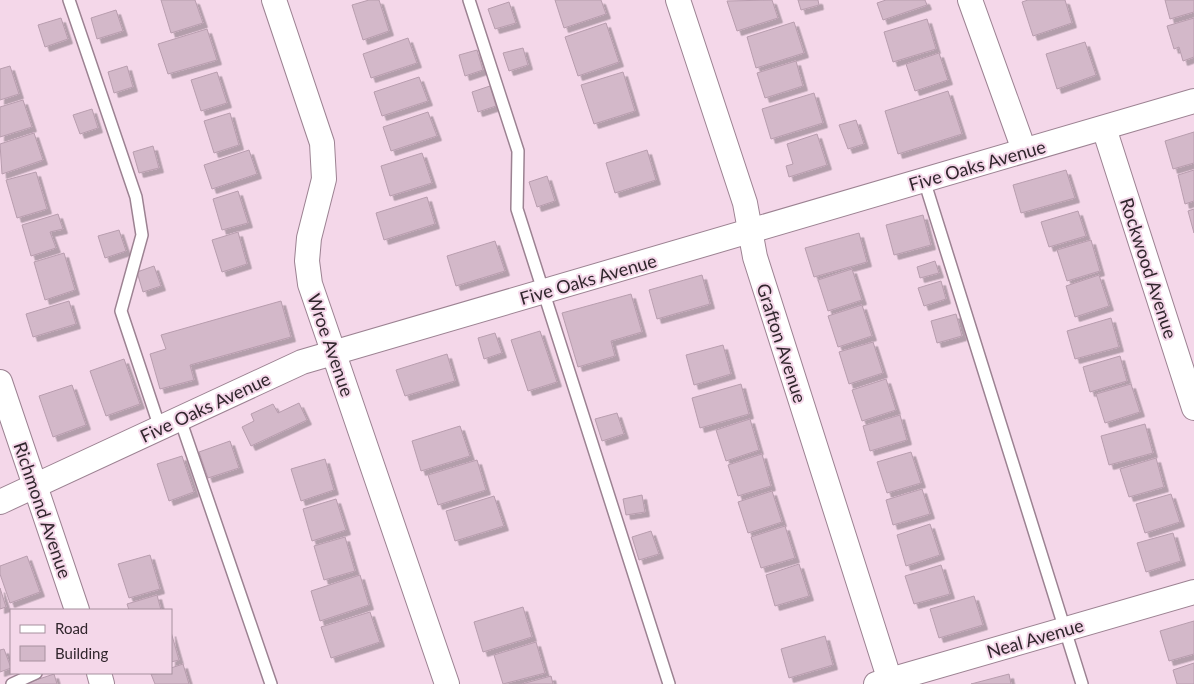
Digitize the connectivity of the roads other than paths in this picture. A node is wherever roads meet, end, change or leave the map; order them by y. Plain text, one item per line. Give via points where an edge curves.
1 (69, 0) edge
2 (274, 0) edge
3 (469, 0) edge
4 (678, 0) edge
5 (970, 0) edge
6 (1194, 101) edge
7 (1104, 128) junction
8 (1024, 150) junction
9 (924, 180) junction
10 (751, 232) junction
11 (544, 292) junction
12 (334, 353) junction
13 (0, 382) edge
14 (1194, 408) edge
15 (170, 424) junction
16 (34, 486) junction
17 (0, 502) edge
18 (1194, 592) edge
19 (77, 609) edge
20 (1065, 629) junction
21 (34, 674) edge
22 (886, 683) edge
23 (12, 684) edge
24 (271, 684) edge
25 (447, 684) edge
26 (669, 684) edge
27 (1082, 684) edge

1 - 15 lane via 136,197 142,235 121,311
2 - 12 street, Wroe Avenue via 322,143 324,179 309,238 307,261 310,284
3 - 11 lane via 518,151 517,209
4 - 10 street, Grafton Avenue via 745,203
5 - 8 street
6 - 7 street, Five Oaks Avenue
7 - 8 street, Five Oaks Avenue
7 - 14 street, Rockwood Avenue
8 - 9 street, Five Oaks Avenue
9 - 10 street, Five Oaks Avenue
9 - 20 lane
10 - 11 street, Five Oaks Avenue
10 - 22 street, Grafton Avenue via 755,257
11 - 12 street, Five Oaks Avenue
11 - 26 lane
12 - 15 street, Five Oaks Avenue via 302,362
12 - 25 street, Wroe Avenue
13 - 16 street, Richmond Avenue
15 - 16 street, Five Oaks Avenue
15 - 24 lane
16 - 17 street, Five Oaks Avenue
16 - 19 street, Richmond Avenue
18 - 20 street, Neal Avenue
20 - 22 street, Neal Avenue
20 - 27 lane
21 - 23 lane

